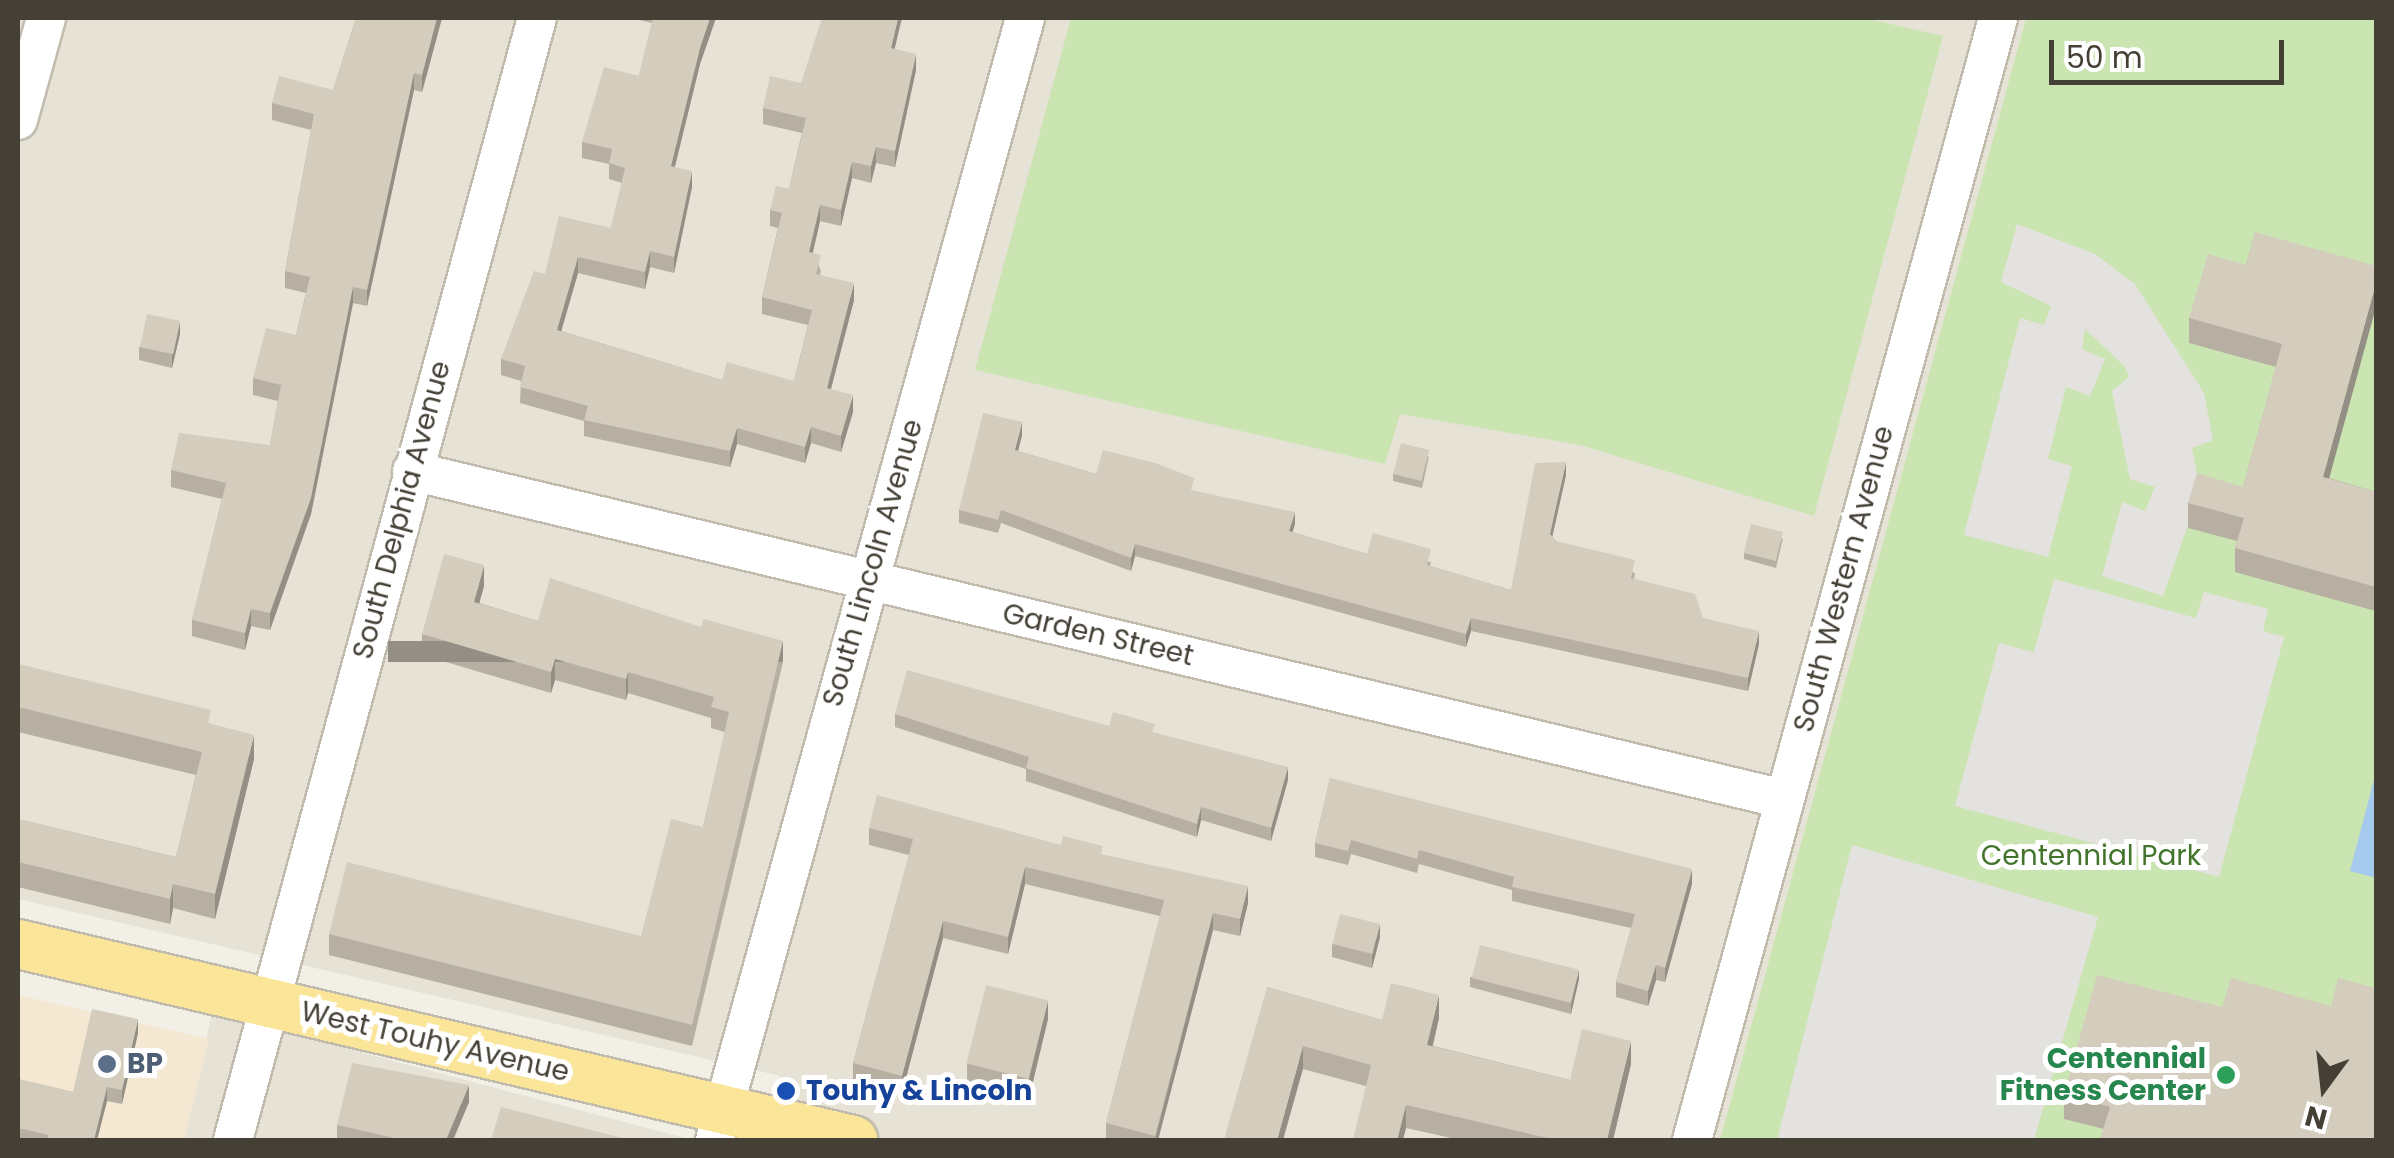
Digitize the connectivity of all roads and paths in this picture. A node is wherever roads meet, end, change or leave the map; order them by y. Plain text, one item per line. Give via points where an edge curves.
1 (46, 18) edge
2 (536, 18) edge
3 (1025, 18) edge
4 (1998, 18) edge
5 (18, 120) edge
6 (412, 472) junction
7 (870, 580) junction
8 (1783, 799) junction
9 (18, 944) edge
10 (271, 1004) junction
11 (719, 1125) edge
12 (233, 1140) edge
13 (854, 1140) edge
14 (1692, 1140) edge

1 - 5 street
2 - 6 street, South Delphia Avenue
3 - 7 street, South Lincoln Avenue
4 - 8 street, South Western Avenue
6 - 7 street, Garden Street
6 - 10 street, South Delphia Avenue
7 - 8 street, Garden Street
7 - 11 street, South Lincoln Avenue
8 - 14 street, South Western Avenue
9 - 10 main road, West Touhy Avenue
10 - 11 main road, West Touhy Avenue
10 - 12 street, South Delphia Avenue
11 - 13 main road, West Touhy Avenue

